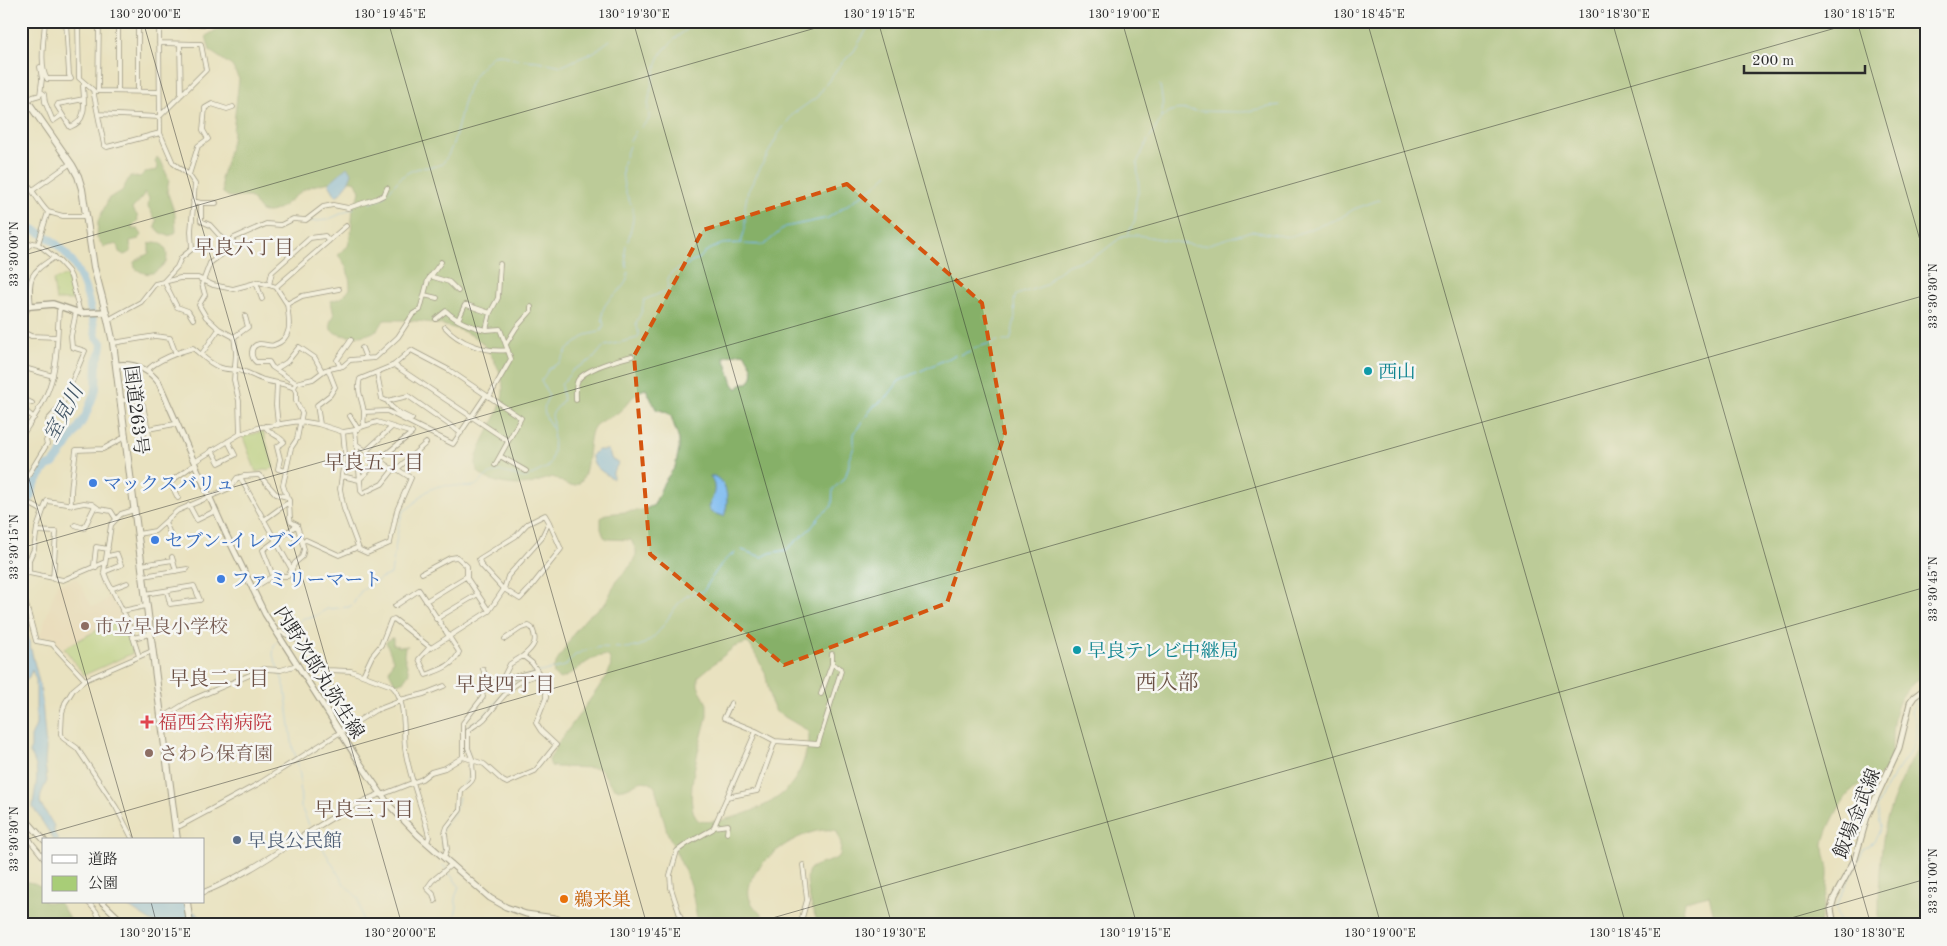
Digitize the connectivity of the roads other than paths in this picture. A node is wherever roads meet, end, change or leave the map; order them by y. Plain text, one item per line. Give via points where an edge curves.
1 (32, 21) edge
2 (78, 21) edge
3 (99, 21) edge
4 (118, 21) edge
5 (138, 21) edge
6 (159, 21) edge
7 (178, 21) edge
8 (230, 21) edge
9 (45, 22) edge
10 (66, 22) edge
11 (182, 23) edge
12 (159, 44) junction
13 (180, 44) junction
14 (40, 67) dead end
15 (79, 78) junction
16 (71, 79) junction
17 (85, 84) junction
18 (93, 90) junction
19 (98, 90) junction
20 (118, 91) junction
21 (138, 91) junction
22 (21, 92) edge
23 (41, 92) junction
24 (158, 92) junction
25 (181, 95) junction
26 (84, 99) junction
27 (27, 101) junction
28 (233, 107) dead end
29 (98, 114) junction
30 (62, 115) junction
31 (159, 117) junction
32 (160, 133) junction
33 (71, 163) junction
34 (189, 175) junction
35 (24, 179) dead end
36 (387, 188) dead end
37 (33, 190) junction
38 (193, 201) junction
39 (201, 203) junction
40 (216, 203) dead end
41 (48, 212) junction
42 (84, 216) junction
43 (346, 226) dead end
44 (329, 241) junction
45 (38, 244) junction
46 (229, 246) junction
47 (21, 252) edge
48 (55, 258) junction
49 (441, 262) dead end
50 (500, 264) dead end
51 (430, 276) junction
52 (164, 281) junction
53 (204, 281) junction
54 (256, 282) junction
55 (269, 284) junction
56 (276, 287) junction
57 (340, 289) dead end
58 (458, 291) dead end
59 (424, 295) junction
60 (437, 298) dead end
61 (262, 299) dead end
62 (287, 304) junction
63 (26, 307) edge
64 (61, 307) junction
65 (531, 307) dead end
66 (78, 313) junction
67 (490, 313) junction
68 (107, 316) junction
69 (245, 316) dead end
70 (193, 319) dead end
71 (436, 319) dead end
72 (458, 320) junction
73 (21, 322) edge
74 (445, 327) dead end
75 (219, 329) junction
76 (486, 330) junction
77 (21, 331) edge
78 (57, 337) junction
79 (234, 337) junction
80 (351, 340) dead end
81 (113, 343) junction
82 (506, 344) junction
83 (362, 348) dead end
84 (508, 350) junction
85 (176, 354) junction
86 (201, 355) junction
87 (632, 356) dead end
88 (366, 358) junction
89 (116, 365) junction
90 (394, 365) junction
91 (21, 367) edge
92 (340, 367) junction
93 (235, 369) junction
94 (276, 369) junction
95 (328, 369) junction
96 (147, 371) junction
97 (322, 372) junction
98 (377, 373) junction
99 (52, 376) junction
100 (277, 382) junction
101 (295, 386) junction
102 (487, 396) junction
103 (21, 398) edge
104 (120, 400) junction
105 (576, 400) dead end
106 (387, 401) junction
107 (32, 403) dead end
108 (21, 407) edge
109 (364, 412) junction
110 (350, 416) dead end
111 (472, 417) junction
112 (34, 418) junction
113 (412, 419) dead end
114 (300, 420) junction
115 (175, 424) junction
116 (278, 424) junction
117 (320, 424) junction
118 (265, 426) junction
119 (364, 426) junction
120 (392, 427) junction
121 (148, 429) junction
122 (356, 430) junction
123 (343, 432) junction
124 (461, 432) junction
125 (240, 434) junction
126 (149, 435) dead end
127 (21, 436) edge
128 (125, 438) junction
129 (228, 441) junction
130 (508, 441) junction
131 (426, 443) dead end
132 (356, 444) junction
133 (212, 450) junction
134 (367, 450) junction
135 (500, 456) junction
136 (380, 460) junction
137 (194, 463) junction
138 (495, 465) dead end
139 (395, 470) junction
140 (286, 471) junction
141 (526, 471) dead end
142 (342, 476) junction
143 (240, 477) junction
144 (359, 480) junction
145 (21, 487) edge
146 (209, 497) junction
147 (287, 497) junction
148 (178, 498) dead end
149 (21, 499) edge
150 (71, 504) junction
151 (289, 504) junction
152 (189, 505) junction
153 (95, 506) junction
154 (134, 510) junction
155 (43, 511) junction
156 (215, 511) junction
157 (116, 519) junction
158 (264, 520) junction
159 (165, 522) junction
160 (549, 522) junction
161 (75, 525) dead end
162 (297, 526) junction
163 (37, 531) junction
164 (138, 534) junction
165 (172, 538) dead end
166 (275, 541) junction
167 (302, 541) junction
168 (108, 549) junction
169 (359, 549) junction
170 (108, 556) junction
171 (105, 562) junction
172 (141, 565) junction
173 (96, 567) junction
174 (187, 569) dead end
175 (292, 570) junction
176 (176, 571) junction
177 (104, 572) junction
178 (29, 573) junction
179 (422, 574) dead end
180 (143, 576) junction
181 (273, 576) junction
182 (467, 576) junction
183 (53, 579) junction
184 (127, 583) dead end
185 (111, 589) junction
186 (252, 589) junction
187 (504, 589) junction
188 (167, 591) junction
189 (144, 594) junction
190 (478, 594) junction
191 (426, 601) junction
192 (146, 606) junction
193 (395, 606) dead end
194 (489, 611) junction
195 (122, 612) junction
196 (436, 619) junction
197 (150, 634) junction
198 (278, 634) junction
199 (448, 637) junction
200 (133, 638) junction
201 (505, 639) dead end
202 (429, 648) junction
203 (152, 652) junction
204 (832, 654) dead end
205 (139, 656) junction
206 (523, 656) junction
207 (832, 664) junction
208 (297, 665) junction
209 (483, 669) dead end
210 (538, 673) junction
211 (363, 675) junction
212 (85, 680) junction
213 (496, 683) junction
214 (488, 684) junction
215 (444, 686) dead end
216 (1926, 688) edge
217 (821, 694) dead end
218 (400, 701) junction
219 (730, 703) dead end
220 (160, 716) junction
221 (340, 731) junction
222 (756, 731) junction
223 (774, 741) junction
224 (463, 756) junction
225 (473, 761) junction
226 (413, 783) junction
227 (381, 794) junction
228 (726, 797) junction
229 (22, 815) edge
230 (21, 824) edge
231 (175, 826) junction
232 (714, 827) junction
233 (727, 833) dead end
234 (42, 838) edge
235 (132, 838) edge
236 (177, 838) edge
237 (427, 842) junction
238 (42, 856) edge
239 (444, 857) junction
240 (450, 866) junction
241 (803, 866) dead end
242 (205, 892) edge
243 (435, 900) dead end
244 (90, 904) edge
245 (104, 904) edge
246 (187, 904) edge
247 (117, 917) junction
248 (102, 925) edge
249 (126, 925) edge
250 (190, 925) edge
251 (580, 925) edge
252 (683, 925) edge
253 (800, 925) edge
254 (1834, 925) edge

1 - 9 street
2 - 15 street
3 - 19 street
4 - 20 street
5 - 21 street
6 - 12 street
7 - 11 street
8 - 11 street
9 - 10 street
9 - 16 street via 45,76 47,79
10 - 16 street
12 - 13 street
12 - 24 street
13 - 25 street
13 - 25 street via 201,44 206,70
14 - 23 street
15 - 16 street
15 - 17 street
17 - 18 street
17 - 26 street
18 - 19 street
18 - 29 street
19 - 20 street
20 - 21 street
21 - 24 street
22 - 27 highway, 国道263号
23 - 27 street
23 - 30 street via 53,121
24 - 31 street
25 - 31 street
26 - 30 street via 58,104
26 - 30 street via 81,120 73,126 70,127
27 - 33 highway, 国道263号
28 - 34 street via 227,109 212,104 205,108 203,130 208,139 198,146
29 - 31 street
29 - 32 street via 107,147
31 - 32 street
32 - 34 street via 173,163
33 - 37 street
33 - 42 highway, 国道263号 via 82,189
34 - 38 street via 195,184
35 - 37 street
36 - 46 street via 378,198 348,208 328,206 306,220 266,224 234,238
37 - 41 street
38 - 39 street
38 - 52 street via 192,249
39 - 40 street
39 - 46 street via 201,221 210,225
41 - 42 street
41 - 45 street
42 - 68 highway, 国道263号
43 - 44 street
44 - 55 street via 325,236 310,238 272,272
44 - 56 street
45 - 47 street
45 - 48 street
46 - 53 street via 211,261
48 - 63 street via 32,275
48 - 66 street via 72,277
49 - 51 street
50 - 67 street via 498,298
51 - 58 street via 450,282
51 - 59 street
52 - 53 street via 193,278
52 - 68 street via 151,287 141,302
52 - 70 street via 177,307 188,311
53 - 54 street via 234,289
53 - 75 street via 205,294 199,309
54 - 55 street
54 - 61 street
55 - 56 street
56 - 62 street
57 - 62 street via 302,296
59 - 60 street
59 - 88 street via 420,310 413,314 398,337 374,358
62 - 94 street via 290,326 283,340 274,345 258,344 252,351 254,362 269,362
63 - 64 main road via 45,304
63 - 73 street
64 - 66 main road
64 - 78 street
65 - 82 street
66 - 68 main road
66 - 145 street via 71,336 72,346 85,351 62,405 48,420 52,427 47,444
67 - 72 street via 465,305
67 - 76 street
68 - 81 highway, 国道263号
69 - 79 street via 248,327
71 - 72 street via 446,311
72 - 76 street
74 - 84 street via 461,342
75 - 79 street
75 - 86 street
76 - 82 street via 500,329
77 - 78 street via 31,336
78 - 99 street
79 - 93 street
80 - 92 street via 337,360
81 - 85 street via 155,336 170,338
81 - 89 highway, 国道263号
82 - 84 street
83 - 88 street
84 - 102 street via 511,358
85 - 86 street via 193,348
85 - 96 street
86 - 93 street via 218,367
87 - 105 street via 606,363 581,377
88 - 92 street via 350,360
89 - 96 main road via 127,364
89 - 104 highway, 国道263号
90 - 98 street
90 - 102 street via 411,350 449,370
90 - 111 street
91 - 99 street
92 - 95 street
93 - 100 street
93 - 125 street
94 - 97 street via 300,348 315,358
94 - 101 street
95 - 97 street
95 - 117 street via 335,387 317,405
96 - 115 main road, 内野次郎丸弥生線 via 158,383
97 - 101 street
98 - 106 street via 382,399
98 - 109 street via 363,377 358,383
99 - 112 street via 46,397
100 - 101 street
100 - 116 street
101 - 114 street via 296,401 302,413
102 - 111 street
102 - 130 street via 521,418
103 - 107 street
104 - 121 street via 143,405
104 - 128 highway, 国道263号
106 - 113 street via 395,411
106 - 124 street via 408,396
108 - 112 street
109 - 119 street
109 - 124 street via 387,411 453,444
110 - 122 street
111 - 124 street
111 - 130 street
112 - 127 street
114 - 116 street
114 - 117 street
114 - 140 street
115 - 121 street
115 - 137 main road, 内野次郎丸弥生線
116 - 118 street
117 - 123 street
118 - 125 street
118 - 140 street via 284,442 277,447 278,469
119 - 120 street via 377,422
119 - 122 street
120 - 134 street
120 - 136 street via 412,433
121 - 126 street
122 - 123 street
122 - 132 street
123 - 142 street
125 - 129 street
128 - 150 street via 103,449 76,450 70,485
128 - 154 highway, 国道263号
129 - 133 street
129 - 133 street via 234,455 219,463
130 - 135 street
131 - 139 street
132 - 134 street
132 - 144 street
133 - 137 street
134 - 136 street
135 - 138 street
135 - 141 street
136 - 139 street
136 - 144 street
137 - 146 main road, 内野次郎丸弥生線
137 - 148 street via 170,482
139 - 144 street via 382,484 363,493
139 - 169 street via 411,478 396,510 390,543 367,553
140 - 147 street via 283,485
142 - 144 street
142 - 169 street via 340,489 344,509
143 - 146 street via 230,488
143 - 147 street via 257,474 276,494
143 - 158 street
146 - 152 street
146 - 156 main road, 内野次郎丸弥生線
147 - 151 street
149 - 155 street
150 - 153 street via 84,502
150 - 155 street via 47,501
151 - 158 street
151 - 162 street via 290,518
152 - 156 street via 197,520
152 - 159 street
153 - 157 street via 111,511
153 - 161 street via 84,528
154 - 157 street
154 - 164 highway, 国道263号
155 - 163 street
156 - 186 main road, 内野次郎丸弥生線
157 - 168 street via 111,525
158 - 166 street
159 - 164 street via 155,531
159 - 165 street
160 - 187 street via 541,539 508,576
160 - 187 street via 560,546 559,552 520,599
160 - 187 street via 545,515 527,524 516,536 479,558
162 - 166 street
162 - 167 street
163 - 178 street
163 - 183 street via 56,532
164 - 172 highway, 国道263号
166 - 175 street
166 - 181 street via 263,550
167 - 169 street via 339,555
167 - 175 street via 302,557
168 - 170 street
168 - 173 street via 96,547
170 - 171 street
170 - 177 street via 117,554 121,565
171 - 173 street
171 - 177 street
172 - 176 street via 173,558
172 - 180 highway, 国道263号
173 - 183 street via 63,580
174 - 176 street
175 - 181 street via 288,576
176 - 180 street
177 - 185 street
178 - 183 street
178 - 212 street via 23,575 23,587 36,641 52,644
179 - 182 street via 457,557 467,566
180 - 189 highway, 国道263号
181 - 186 street
182 - 190 street
182 - 191 street
184 - 185 street
185 - 195 street
186 - 198 main road, 内野次郎丸弥生線
187 - 194 street
188 - 188 street via 194,586 200,600 170,604
188 - 189 street
189 - 192 highway, 国道263号
190 - 194 street
190 - 196 street
191 - 193 street via 419,590
191 - 196 street
192 - 195 street
192 - 197 highway, 国道263号
194 - 199 street
195 - 200 street
196 - 199 street
197 - 200 street
197 - 203 highway, 国道263号
198 - 208 main road, 内野次郎丸弥生線
198 - 211 street via 281,632 299,641 318,668
199 - 202 street
199 - 202 street via 458,652 457,658 426,675 420,659
200 - 205 street
201 - 206 street via 521,628 532,628 535,643
202 - 211 street via 394,619 391,620
203 - 205 street
203 - 220 highway, 国道263号
204 - 207 street
205 - 212 street
206 - 210 street
206 - 213 street via 510,664
207 - 217 street
207 - 223 street via 841,670 818,744
208 - 220 street via 281,670 264,669
208 - 221 main road, 内野次郎丸弥生線
209 - 214 street
210 - 213 street
210 - 225 street via 508,689 484,718 468,731 468,748
210 - 225 street via 547,691 536,723 556,745 535,771 507,783 484,764
211 - 218 street via 392,686
212 - 235 street via 65,703 61,734 77,748 116,807
213 - 214 street
214 - 224 street via 482,691 483,697 463,723
215 - 218 street
216 - 254 main road, 飯場金武線 via 1910,703 1899,748 1867,817 1855,859 1834,898 1831,909
218 - 221 street via 374,711
218 - 226 street
219 - 222 street via 724,718
220 - 231 highway, 国道263号
221 - 227 main road, 内野次郎丸弥生線
221 - 231 street via 260,783
222 - 223 street
222 - 228 street
223 - 228 street via 758,791
224 - 225 street
224 - 226 street
225 - 239 street via 472,781 461,791 460,810 447,826
226 - 227 street
226 - 237 street via 425,820
227 - 237 main road, 内野次郎丸弥生線 via 402,820
227 - 242 street via 347,809 239,875
228 - 232 street
229 - 234 main road
230 - 238 street
231 - 236 highway, 国道263号
232 - 233 street via 728,825
232 - 252 street via 677,851 670,875 671,888
237 - 239 main road, 内野次郎丸弥生線
239 - 240 main road, 内野次郎丸弥生線
240 - 243 street via 427,888
240 - 251 main road, 内野次郎丸弥生線 via 506,907
241 - 253 street via 807,900
244 - 248 street
245 - 247 main road
246 - 250 highway
247 - 248 street
247 - 249 main road

